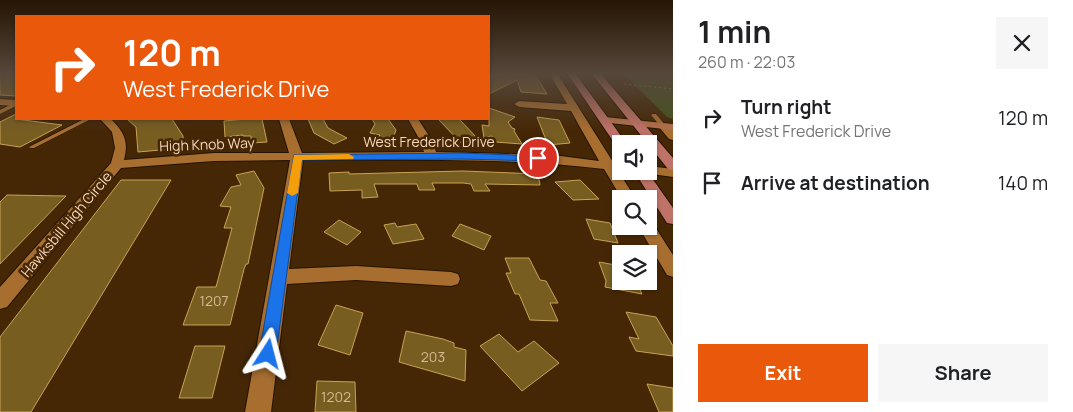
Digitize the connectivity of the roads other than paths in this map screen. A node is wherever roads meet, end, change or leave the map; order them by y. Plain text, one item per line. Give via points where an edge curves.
1 (565, 92) edge
2 (585, 92) edge
3 (612, 92) edge
4 (0, 102) edge
5 (15, 104) edge
6 (15, 104) edge
7 (520, 104) dead end
8 (575, 108) junction
9 (0, 112) edge
10 (654, 116) dead end
11 (86, 120) edge
12 (106, 120) edge
13 (284, 120) edge
14 (414, 120) edge
15 (605, 120) junction
16 (638, 123) junction
17 (668, 126) edge
18 (615, 135) edge
19 (673, 137) edge
20 (32, 147) dead end
21 (431, 156) junction
22 (297, 157) junction
23 (117, 164) junction
24 (608, 165) junction
25 (612, 166) edge
26 (673, 166) edge
27 (657, 171) edge
28 (673, 173) edge
29 (646, 180) edge
30 (623, 190) edge
31 (673, 219) edge
32 (652, 235) edge
33 (673, 270) edge
34 (280, 277) junction
35 (451, 278) dead end
36 (0, 301) edge
37 (258, 412) edge

1 - 8 street
2 - 15 main road
3 - 16 main road
4 - 5 street
6 - 9 lane
7 - 8 street
8 - 24 street
10 - 17 lane
11 - 20 lane
12 - 23 street, Hawksbill High Circle via 117,131 121,148
13 - 22 street
14 - 21 street
15 - 16 street
15 - 18 main road
16 - 17 street
16 - 26 main road
17 - 19 street
21 - 22 street, West Frederick Drive
21 - 24 street, West Frederick Drive via 522,157
22 - 23 street, High Knob Way via 214,157
22 - 34 street
23 - 36 street, Hawksbill High Circle
24 - 25 street, West Frederick Drive
24 - 30 street
27 - 28 street
29 - 31 main road
32 - 33 street
34 - 35 street via 356,273
34 - 37 street

